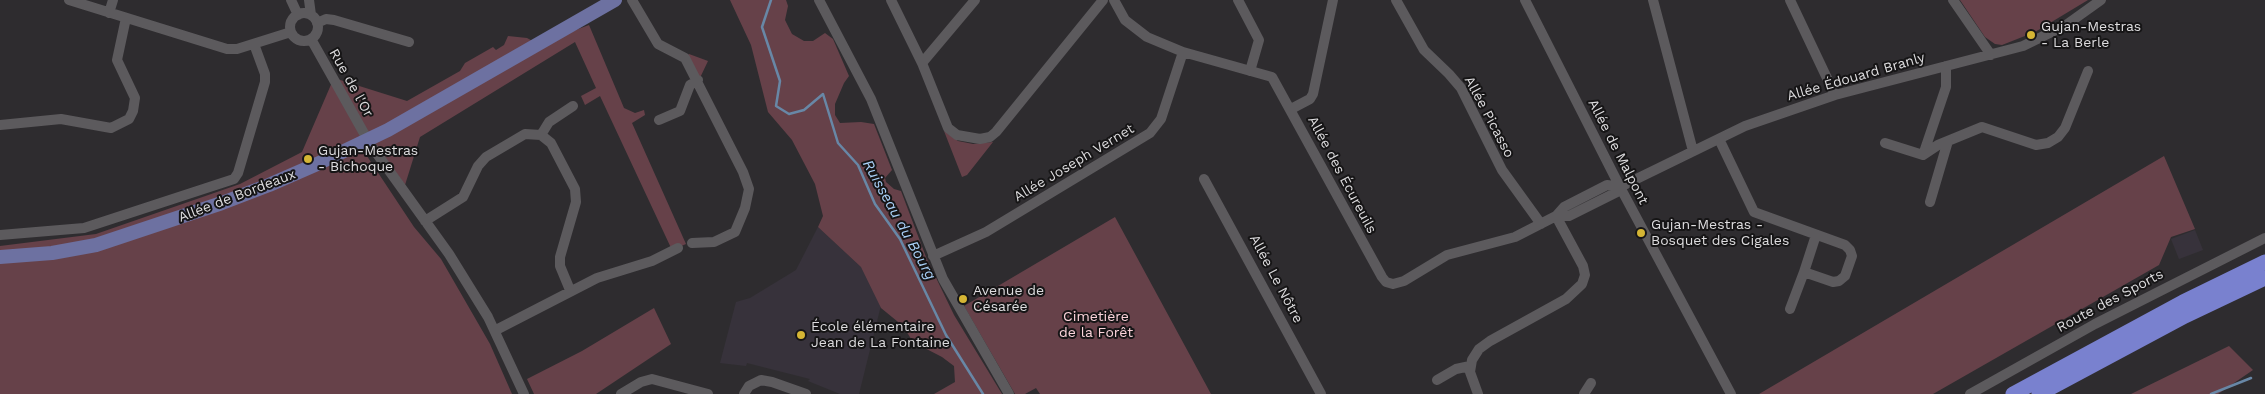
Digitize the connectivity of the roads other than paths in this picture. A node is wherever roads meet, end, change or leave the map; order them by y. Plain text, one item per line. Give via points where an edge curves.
1 (69, 0) edge
2 (113, 0) edge
3 (291, 0) edge
4 (309, 0) edge
5 (615, 0) edge
6 (632, 0) edge
7 (819, 0) edge
8 (891, 0) edge
9 (975, 0) edge
10 (1103, 0) edge
11 (1114, 0) edge
12 (1238, 0) edge
13 (1333, 0) edge
14 (1396, 0) edge
15 (1525, 0) edge
16 (1653, 0) edge
17 (1790, 0) edge
18 (1953, 0) edge
19 (2101, 0) edge
20 (109, 13) junction
21 (298, 15) junction
22 (126, 18) junction
23 (314, 19) junction
24 (292, 32) junction
25 (311, 39) junction
26 (409, 42) dead end
27 (254, 44) junction
28 (1183, 52) junction
29 (1991, 55) junction
30 (922, 63) junction
31 (1946, 66) junction
32 (1250, 71) junction
33 (2088, 71) dead end
34 (698, 80) junction
35 (1835, 95) junction
36 (573, 106) dead end
37 (1291, 109) junction
38 (659, 120) dead end
39 (0, 125) edge
40 (541, 135) junction
41 (1719, 139) junction
42 (368, 140) junction
43 (1948, 141) junction
44 (1885, 142) dead end
45 (1693, 151) junction
46 (1923, 155) junction
47 (1204, 179) dead end
48 (1620, 187) junction
49 (1930, 202) dead end
50 (1556, 216) junction
51 (425, 221) junction
52 (1541, 224) junction
53 (0, 235) edge
54 (1816, 235) junction
55 (2265, 238) edge
56 (692, 243) dead end
57 (678, 248) dead end
58 (933, 256) junction
59 (0, 257) edge
60 (2265, 262) edge
61 (1804, 272) junction
62 (2265, 278) edge
63 (570, 290) junction
64 (1790, 309) dead end
65 (496, 330) junction
66 (1470, 366) junction
67 (1437, 380) dead end
68 (1592, 383) dead end
69 (524, 394) edge
70 (621, 394) edge
71 (708, 394) edge
72 (744, 394) edge
73 (806, 394) edge
74 (1008, 394) edge
75 (1321, 394) edge
76 (1478, 394) edge
77 (1584, 394) edge
78 (1731, 394) edge
79 (1970, 394) edge
80 (2013, 394) edge
81 (2039, 394) edge

1 - 20 street
2 - 20 street
3 - 21 street
4 - 23 street
5 - 42 main road, Allée de Bordeaux
6 - 34 street via 655,40 685,58
7 - 58 street via 871,99
8 - 30 street
9 - 30 street
10 - 30 street via 990,137 980,139 952,133
11 - 28 street, Allée des Écureuils via 1125,20 1136,29
12 - 32 street via 1259,40
13 - 37 street via 1313,94
14 - 52 street, Allée Picasso via 1424,50 1461,88 1502,170
15 - 48 street, Allée de Malpont
16 - 45 street
17 - 35 street
18 - 29 street
19 - 29 street, Allée Édouard Branly via 2066,25 2023,46
20 - 22 street
21 - 23 street via 304,13
21 - 24 street via 292,20
22 - 27 street via 227,49
22 - 39 street via 117,60 135,98 134,111 129,119 111,128 61,119
23 - 25 street via 317,32
23 - 26 street via 334,20
24 - 25 street via 298,40
24 - 27 street
25 - 42 street, Rue de l'Or
27 - 53 street via 265,82 234,179 96,226
28 - 32 street, Allée des Écureuils
28 - 58 street, Allée Joseph Vernet via 1161,119 1150,133 986,232
29 - 31 street, Allée Édouard Branly
31 - 35 street, Allée Édouard Branly
31 - 46 street via 1946,87
32 - 37 street, Allée des Écureuils via 1272,77
33 - 43 street via 2065,128 2048,143 2036,145 1982,127
34 - 38 street via 690,85 680,111
34 - 56 street via 749,189 735,232 714,242
35 - 41 street, Allée Édouard Branly via 1746,126
36 - 40 street via 549,122
37 - 52 street, Allée des Écureuils via 1382,277 1389,283 1401,282 1447,254 1515,237
40 - 51 street via 525,134 486,157 463,197
40 - 63 street via 550,144 575,189 575,208 560,256 562,272
41 - 45 street, Allée Édouard Branly
41 - 54 street via 1754,212
42 - 51 street, Rue de l'Or
42 - 59 main road, Allée de Bordeaux via 269,185 132,234 74,249
43 - 46 street
43 - 49 street
44 - 46 street
45 - 48 street, Allée Édouard Branly
47 - 75 street, Allée Le Nôtre
48 - 50 street, Allée des Écureuils via 1617,192 1569,216
48 - 78 street, Allée de Malpont
50 - 52 street, Allée des Écureuils
50 - 66 street via 1583,266 1582,284 1556,306 1483,345
51 - 65 street, Rue de l'Or
54 - 61 street
54 - 61 street via 1845,245 1852,256 1845,276 1839,281
55 - 79 street, Route des Sports via 2095,324
57 - 63 street via 652,261
58 - 74 street
60 - 80 highway via 2183,302
61 - 64 street
62 - 81 highway via 2185,316
63 - 65 street
65 - 69 street, Rue de l'Or
66 - 67 street via 1456,369
66 - 76 street
68 - 77 street
70 - 71 street via 652,379
72 - 73 street via 749,386 761,380

